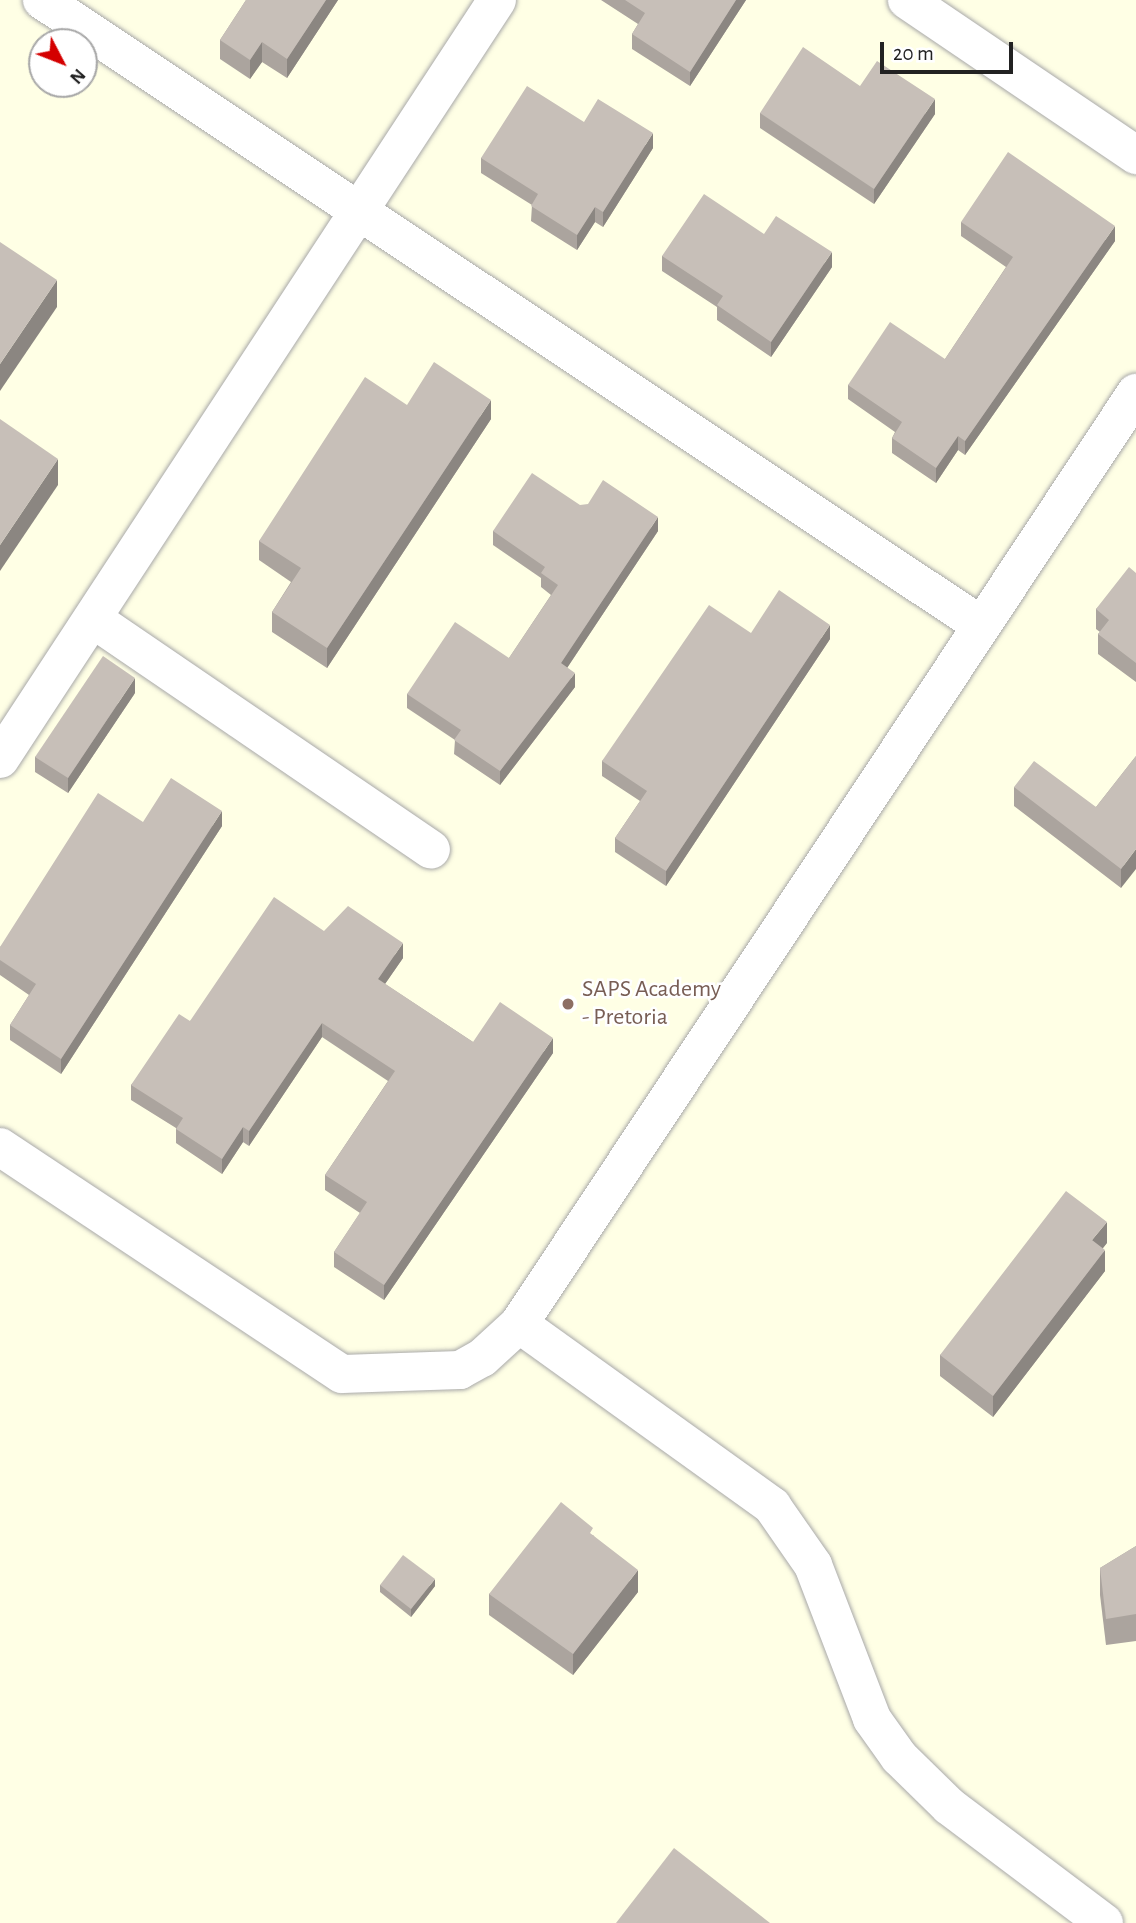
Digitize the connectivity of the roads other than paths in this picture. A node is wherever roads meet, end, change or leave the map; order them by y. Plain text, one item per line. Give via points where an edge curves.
1 (42, 0) edge
2 (496, 0) edge
3 (907, 0) edge
4 (1136, 156) edge
5 (360, 209) junction
6 (1136, 393) edge
7 (93, 619) junction
8 (979, 624) junction
9 (0, 759) edge
10 (431, 850) dead end
11 (0, 1147) edge
12 (519, 1324) junction
13 (1104, 1923) edge

1 - 5 street
2 - 5 street
3 - 4 street
5 - 7 street
5 - 8 street
6 - 8 street
7 - 9 street
7 - 10 street
8 - 12 street
11 - 12 street via 342,1374 460,1370
12 - 13 street via 772,1506 813,1565 872,1719 898,1757 948,1806

